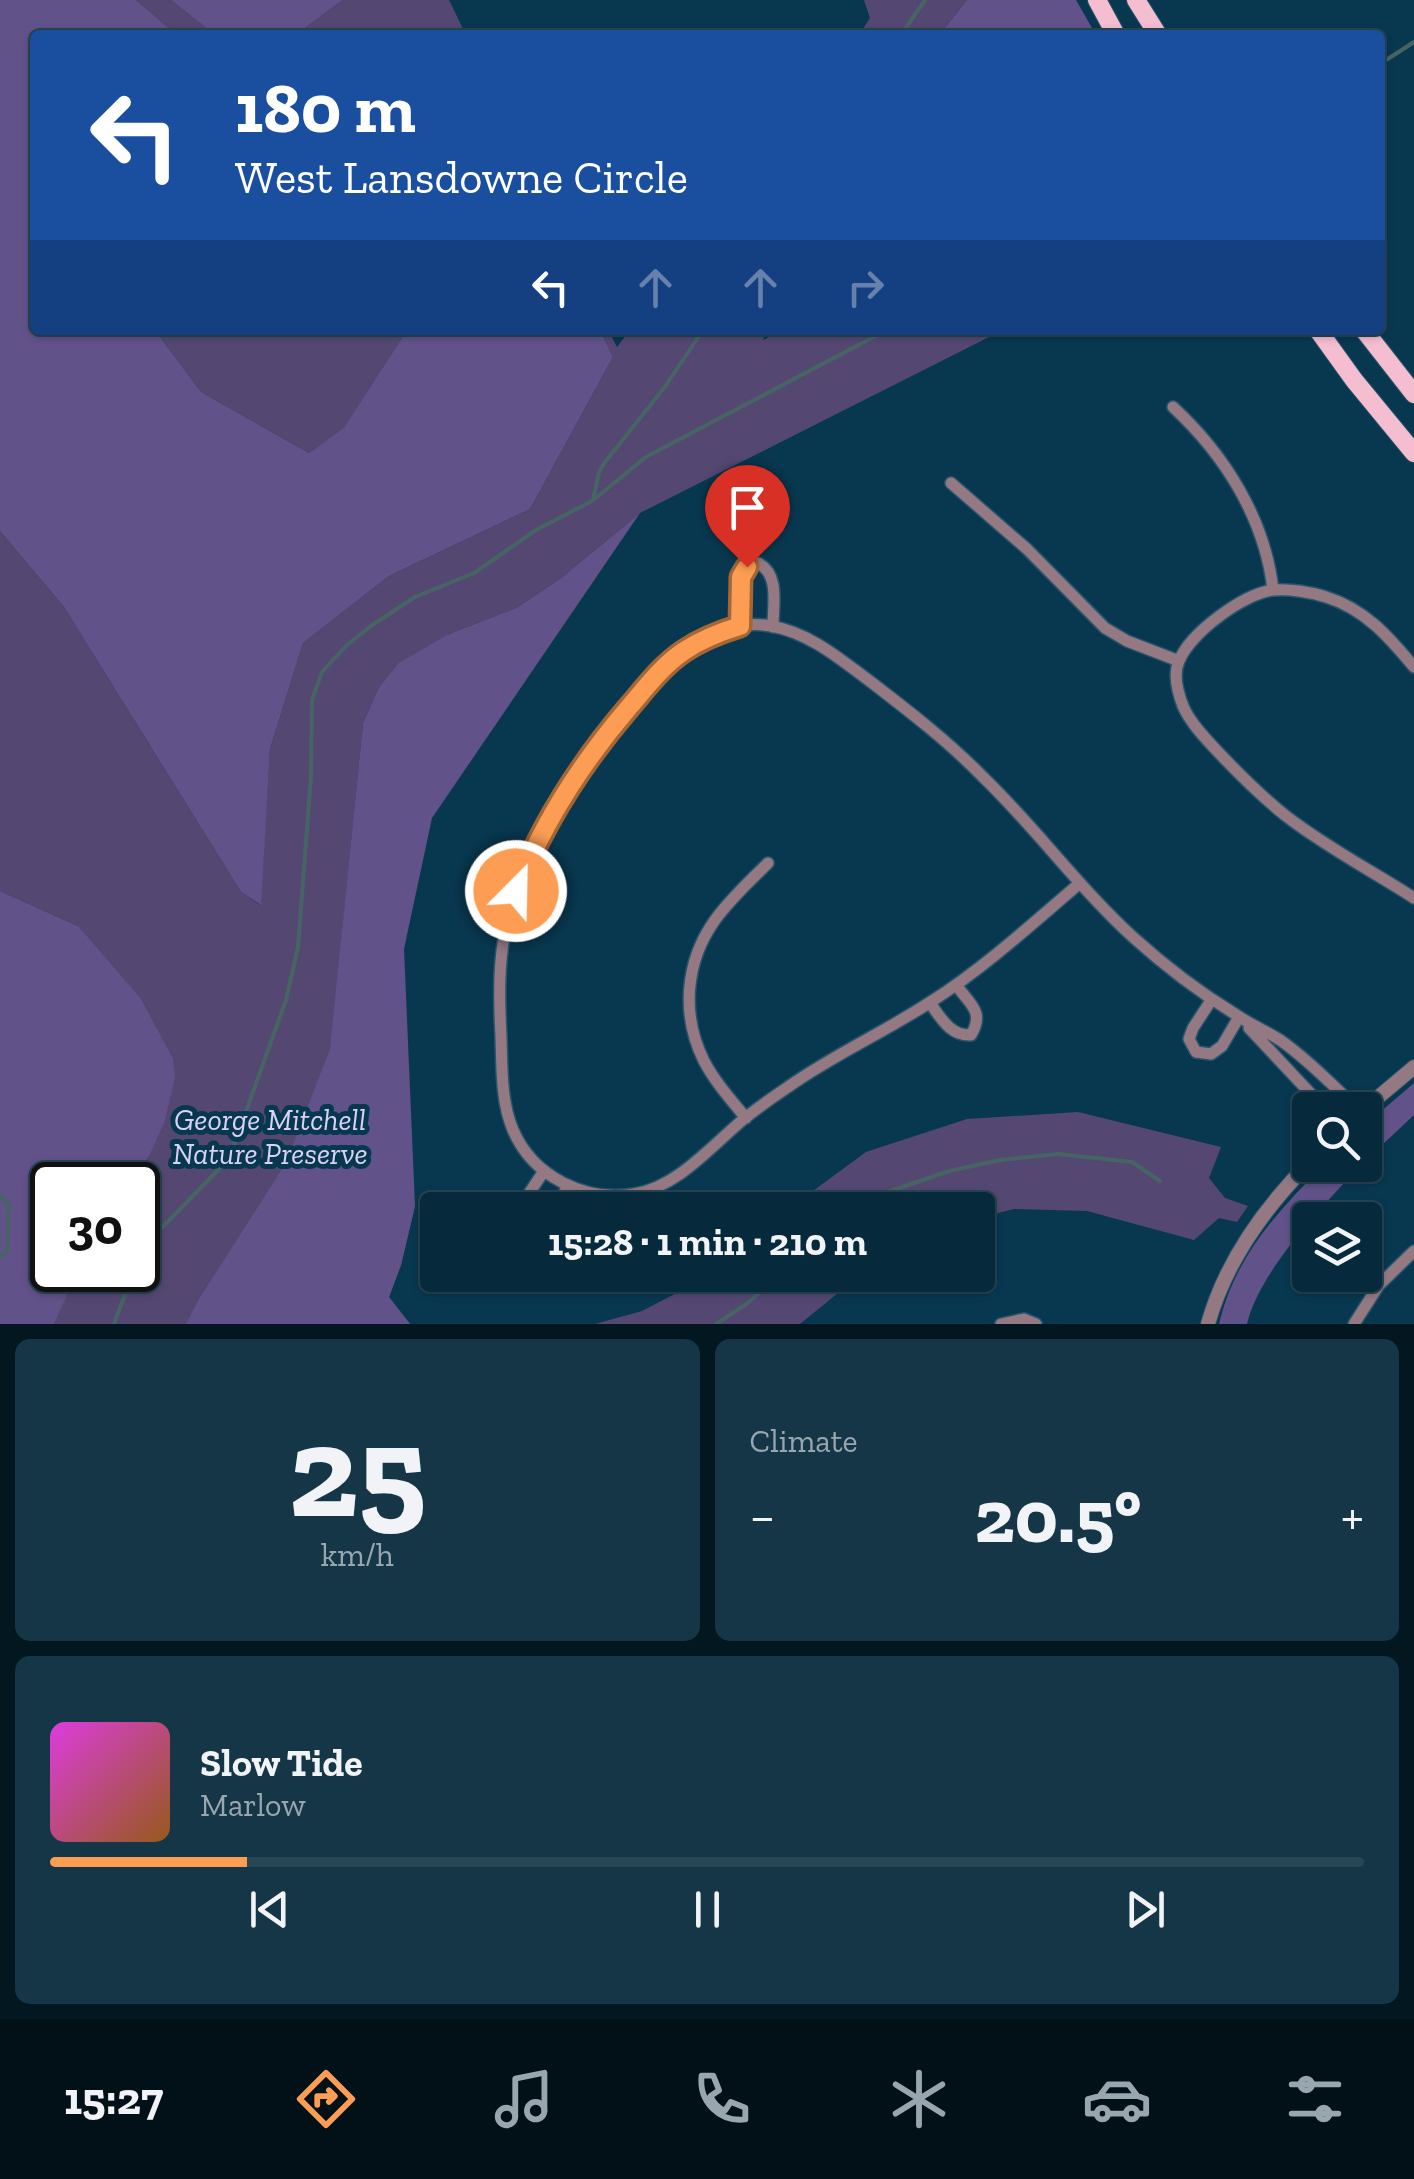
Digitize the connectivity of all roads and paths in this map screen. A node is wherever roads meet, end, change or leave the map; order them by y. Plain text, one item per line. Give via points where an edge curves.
1 (1097, 0) edge
2 (1138, 6) edge
3 (1113, 30) edge
4 (1155, 30) edge
5 (1322, 335) edge
6 (1368, 335) edge
7 (1414, 394) edge
8 (1173, 407) dead end
9 (1414, 453) edge
10 (952, 483) dead end
11 (1274, 590) junction
12 (740, 626) junction
13 (773, 627) junction
14 (1178, 661) junction
15 (1414, 666) edge
16 (768, 862) dead end
17 (1080, 883) junction
18 (1413, 896) edge
19 (956, 984) junction
20 (1212, 999) junction
21 (930, 1003) junction
22 (1239, 1018) junction
23 (1414, 1067) edge
24 (1309, 1092) edge
25 (1340, 1092) edge
26 (1382, 1093) edge
27 (746, 1118) junction
28 (544, 1171) junction
29 (1292, 1180) edge
30 (562, 1183) junction
31 (530, 1192) edge
32 (559, 1192) edge
33 (1414, 1251) edge
34 (1001, 1324) edge
35 (1036, 1324) edge
36 (1208, 1324) edge
37 (1354, 1324) edge

1 - 3 main road
2 - 4 main road
5 - 9 main road
6 - 7 main road
8 - 11 street via 1210,445 1240,491 1262,538
10 - 14 street via 1105,628
11 - 14 street via 1220,615
11 - 15 street via 1323,596 1359,612
12 - 13 street
12 - 13 street via 741,577 758,563 772,576
12 - 28 street via 700,642 658,672 578,772 516,891 500,972 503,1082 514,1134
13 - 17 street via 823,647 908,710 986,779
14 - 18 street via 1183,706 1238,772 1313,836
16 - 27 street via 716,917 696,953 688,993 697,1045
17 - 19 street
17 - 20 street via 1135,938
19 - 21 street
19 - 21 street via 977,1013 970,1036 950,1030
20 - 22 street
20 - 22 street via 1189,1039 1196,1052 1211,1054 1222,1046
21 - 27 street via 808,1073
22 - 24 street
22 - 25 street via 1280,1040
23 - 26 street
27 - 30 street via 673,1178 638,1194 604,1197
28 - 30 street
28 - 31 street
29 - 36 street via 1250,1233
30 - 32 street
33 - 37 street via 1379,1285
34 - 35 street via 1024,1318

